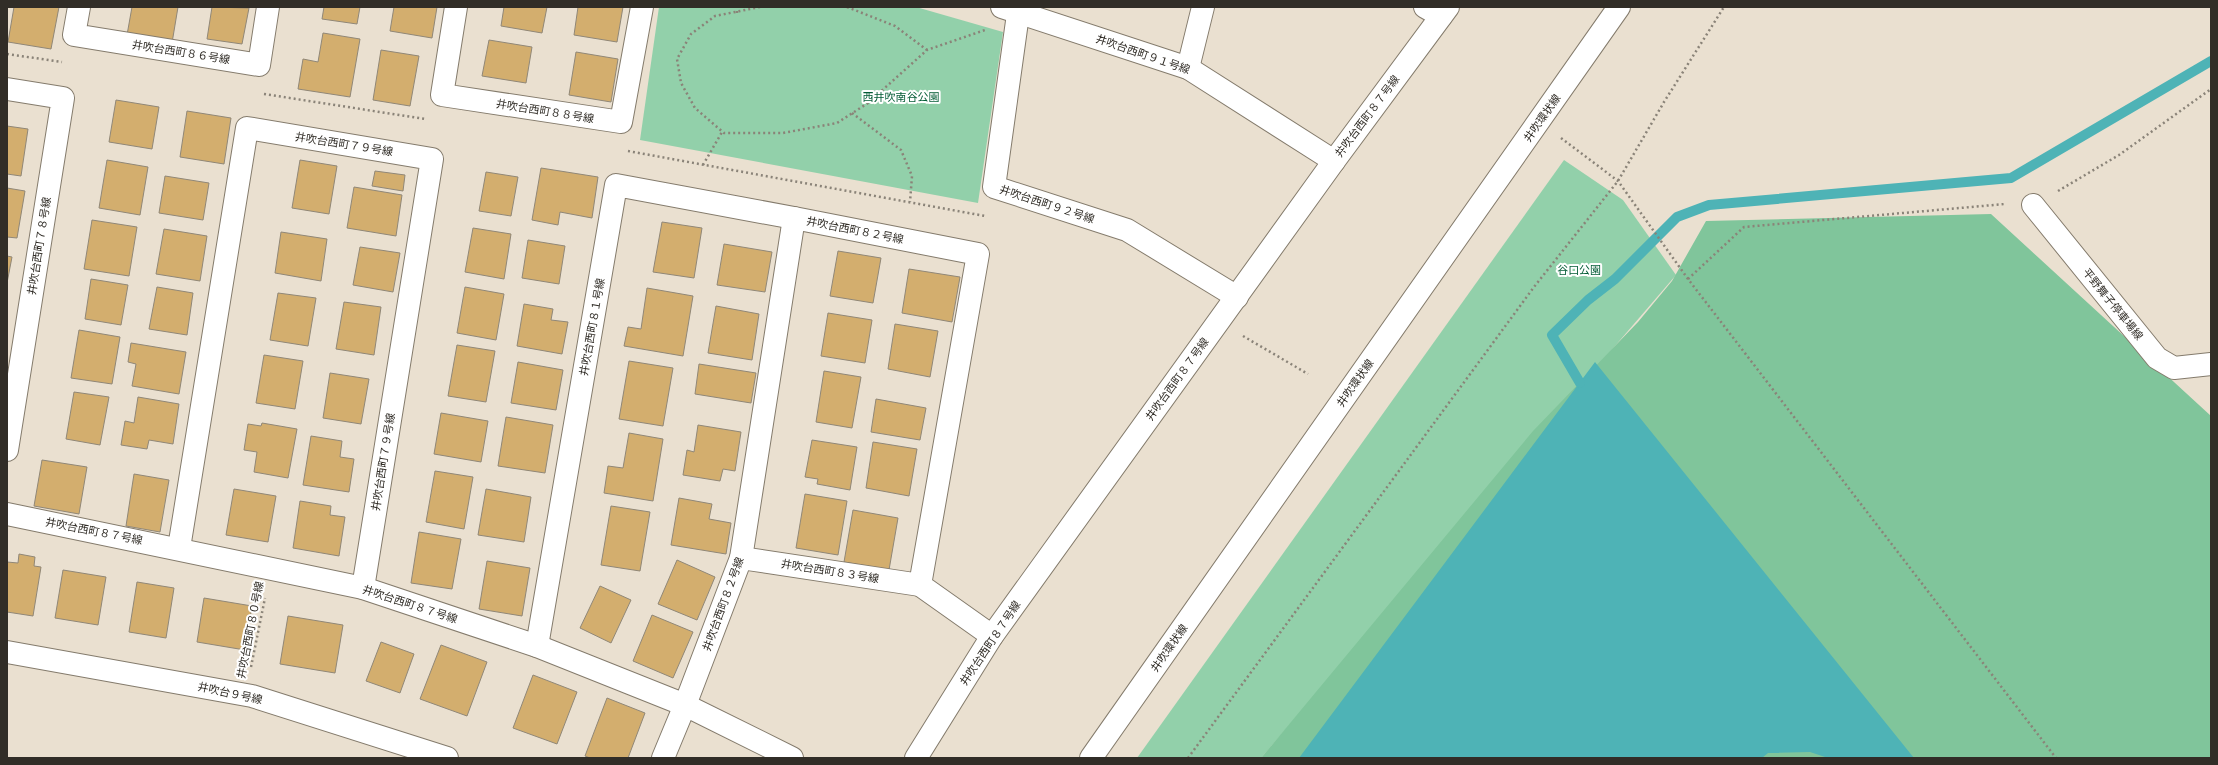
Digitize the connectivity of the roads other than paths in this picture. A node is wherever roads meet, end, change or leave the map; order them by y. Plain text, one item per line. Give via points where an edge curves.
1 (79, 7) edge
2 (268, 7) edge
3 (456, 7) edge
4 (642, 7) edge
5 (1203, 7) edge
6 (1619, 7) edge
7 (1438, 10) edge
8 (1014, 11) edge
9 (1188, 68) junction
10 (7, 89) edge
11 (1334, 161) junction
12 (2033, 205) road end
13 (794, 218) junction
14 (1237, 297) junction
15 (2211, 364) edge
16 (7, 450) edge
17 (7, 514) edge
18 (179, 548) junction
19 (741, 558) junction
20 (920, 585) junction
21 (363, 588) junction
22 (992, 636) junction
23 (537, 646) junction
24 (7, 652) edge
25 (685, 705) junction
26 (446, 758) edge
27 (662, 758) edge
28 (792, 758) edge
29 (916, 758) edge
30 (1091, 758) edge

1 - 2 street, 井吹台西町８６号線 via 74,35 259,65
3 - 4 street, 井吹台西町８８号線 via 442,95 621,122
5 - 9 street
6 - 30 street, 井吹環状線
7 - 11 street, 井吹台西町８７号線
8 - 9 street, 井吹台西町９１号線
8 - 14 street, 井吹台西町９２号線 via 994,187 1127,230
9 - 11 street, 井吹台西町９１号線
10 - 16 street, 井吹台西町７８号線 via 63,98
11 - 14 street, 井吹台西町８７号線
12 - 15 street, 平野舞子停車場線 via 2157,358 2174,368
13 - 19 street, 井吹台西町８２号線
13 - 20 street, 井吹台西町８２号線 via 978,254
13 - 23 street, 井吹台西町８１号線 via 616,185
14 - 22 street, 井吹台西町８７号線
17 - 18 street, 井吹台西町８７号線
18 - 21 street, 井吹台西町８７号線
18 - 21 street, 井吹台西町７９号線 via 247,128 432,159
19 - 20 street, 井吹台西町８３号線
19 - 25 street, 井吹台西町８２号線
20 - 22 street
21 - 23 street, 井吹台西町８７号線
22 - 29 street, 井吹台西町８７号線
23 - 25 street, 井吹台西町８７号線
24 - 26 street, 井吹台９号線 via 245,695
25 - 27 street, 井吹台西町８２号線
25 - 28 street, 井吹台西町８７号線

